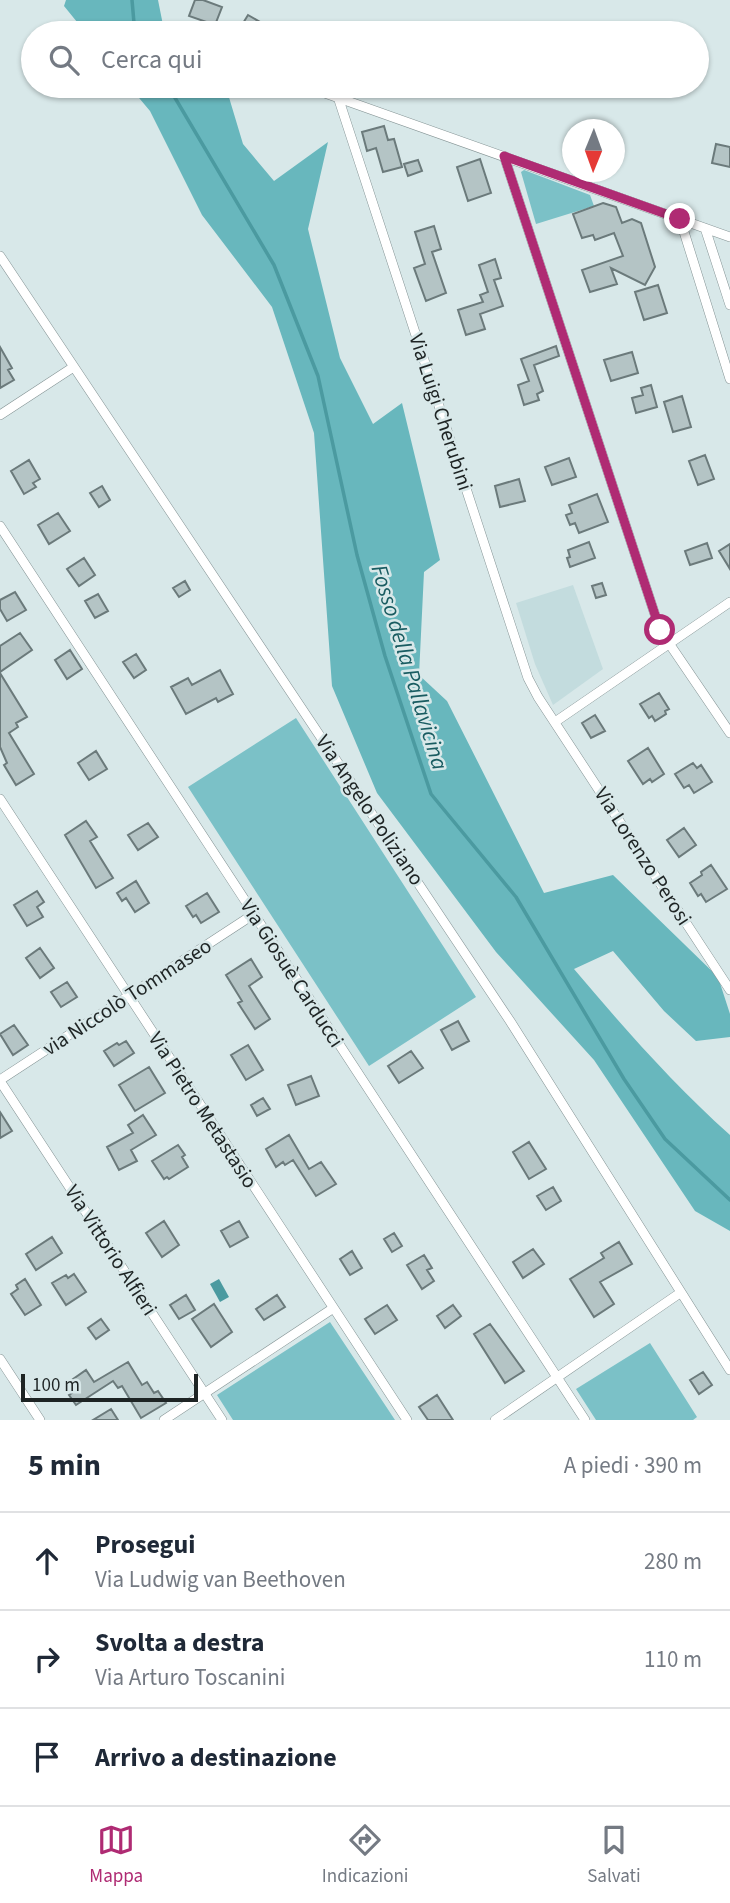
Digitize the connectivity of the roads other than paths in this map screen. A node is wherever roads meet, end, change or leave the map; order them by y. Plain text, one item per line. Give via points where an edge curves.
1 (338, 98) edge
2 (341, 98) edge
3 (504, 156) junction
4 (680, 219) junction
5 (705, 228) junction
6 (730, 237) edge
7 (0, 256) edge
8 (730, 305) edge
9 (72, 368) junction
10 (730, 379) edge
11 (0, 415) edge
12 (0, 526) edge
13 (730, 602) edge
14 (670, 643) junction
15 (555, 722) junction
16 (730, 733) edge
17 (0, 799) edge
18 (254, 914) junction
19 (730, 990) edge
20 (129, 995) junction
21 (0, 1080) edge
22 (680, 1293) junction
23 (332, 1309) junction
24 (0, 1359) edge
25 (730, 1370) edge
26 (558, 1378) junction
27 (205, 1394) junction
28 (40, 1420) edge
29 (164, 1420) edge
30 (222, 1420) edge
31 (407, 1420) edge
32 (495, 1420) edge
33 (585, 1420) edge

1 - 15 street, Via Luigi Cherubini via 528,678
2 - 3 street
3 - 4 street
3 - 14 street via 660,630
4 - 5 street
4 - 10 street
5 - 6 street
5 - 8 street
7 - 9 street, Via Angelo Poliziano
9 - 11 street
9 - 22 street, Via Angelo Poliziano via 510,1021
12 - 18 street, Via Giosuè Carducci
13 - 14 street
14 - 15 street
14 - 16 street
15 - 19 street, Via Lorenzo Perosi
17 - 20 street, Via Pietro Metastasio
18 - 20 street, via Niccolò Tommaseo
18 - 26 street, Via Giosuè Carducci
20 - 21 street, via Niccolò Tommaseo
20 - 23 street, Via Pietro Metastasio
21 - 27 street, Via Vittorio Alfieri
22 - 25 street, Via Angelo Poliziano
22 - 26 street
23 - 27 street
23 - 31 street, Via Pietro Metastasio
24 - 28 street
26 - 32 street
26 - 33 street, Via Giosuè Carducci
27 - 29 street
27 - 30 street, Via Vittorio Alfieri

